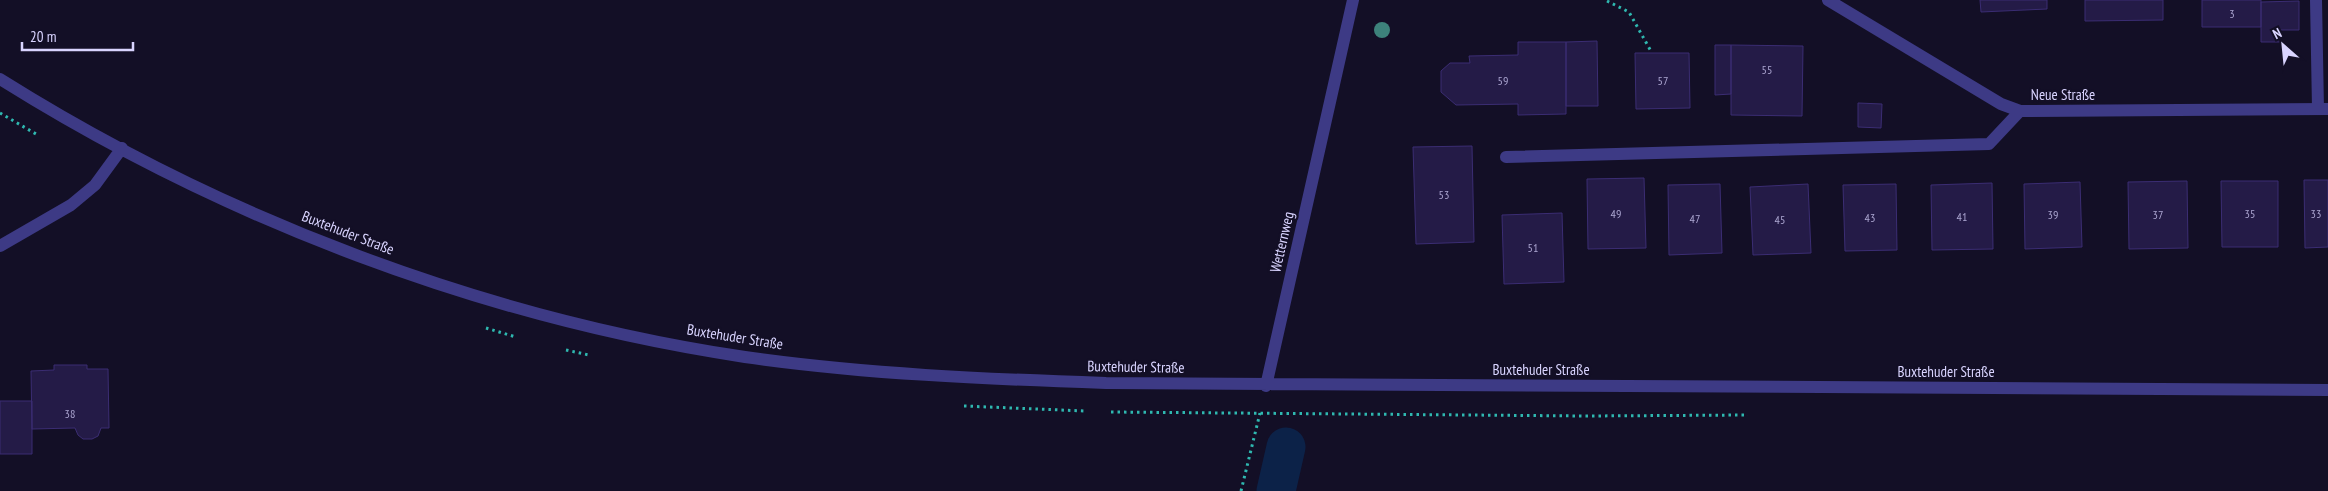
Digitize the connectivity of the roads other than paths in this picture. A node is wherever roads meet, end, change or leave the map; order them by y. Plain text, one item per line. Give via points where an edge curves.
1 (1354, 0) edge
2 (1828, 0) edge
3 (2316, 0) edge
4 (0, 78) edge
5 (2323, 109) edge
6 (2020, 111) junction
7 (122, 148) junction
8 (1506, 157) dead end
9 (0, 246) edge
10 (1266, 386) junction
11 (2328, 390) edge

1 - 10 street, Wetternweg
2 - 6 street, Neue Straße via 2001,104
3 - 5 street
4 - 7 street, Buxtehuder Straße via 43,106
5 - 6 street, Neue Straße
6 - 8 street via 1989,144
7 - 9 street via 95,185 71,205
7 - 10 street, Buxtehuder Straße via 282,224 387,266 493,302 618,333 744,356 955,378
10 - 11 street, Buxtehuder Straße

